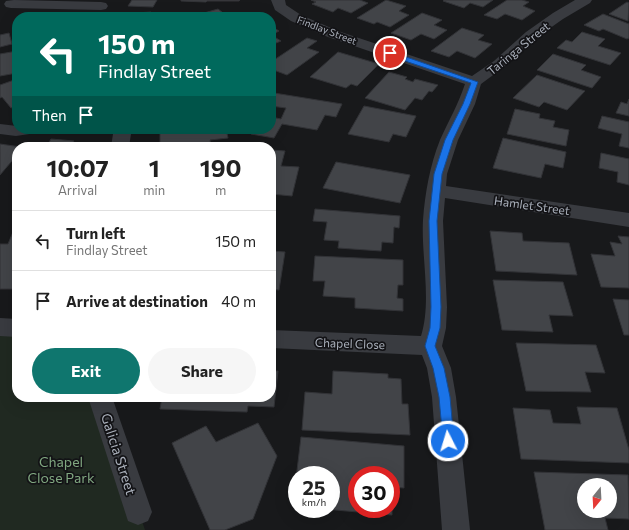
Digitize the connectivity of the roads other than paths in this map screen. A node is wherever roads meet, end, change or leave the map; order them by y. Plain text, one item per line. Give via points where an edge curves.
1 (278, 0) edge
2 (575, 2) edge
3 (11, 4) dead end
4 (101, 6) dead end
5 (66, 12) edge
6 (474, 82) junction
7 (0, 129) edge
8 (12, 130) edge
9 (436, 191) junction
10 (629, 220) edge
11 (0, 327) edge
12 (12, 328) edge
13 (276, 339) edge
14 (430, 346) junction
15 (102, 402) edge
16 (138, 512) dead end
17 (456, 530) edge

1 - 6 street, Findlay Street via 280,6 296,18 333,34
2 - 6 street, Taringa Street via 531,34 499,64
3 - 5 street
4 - 5 street
6 - 9 street, Taringa Street via 467,104 449,140 438,174
7 - 8 street
9 - 10 street, Hamlet Street
9 - 14 street, Taringa Street via 433,221 436,307 435,328
11 - 12 street
13 - 14 street, Chapel Close
14 - 17 street via 439,368 444,397
15 - 16 street, Galicia Street

